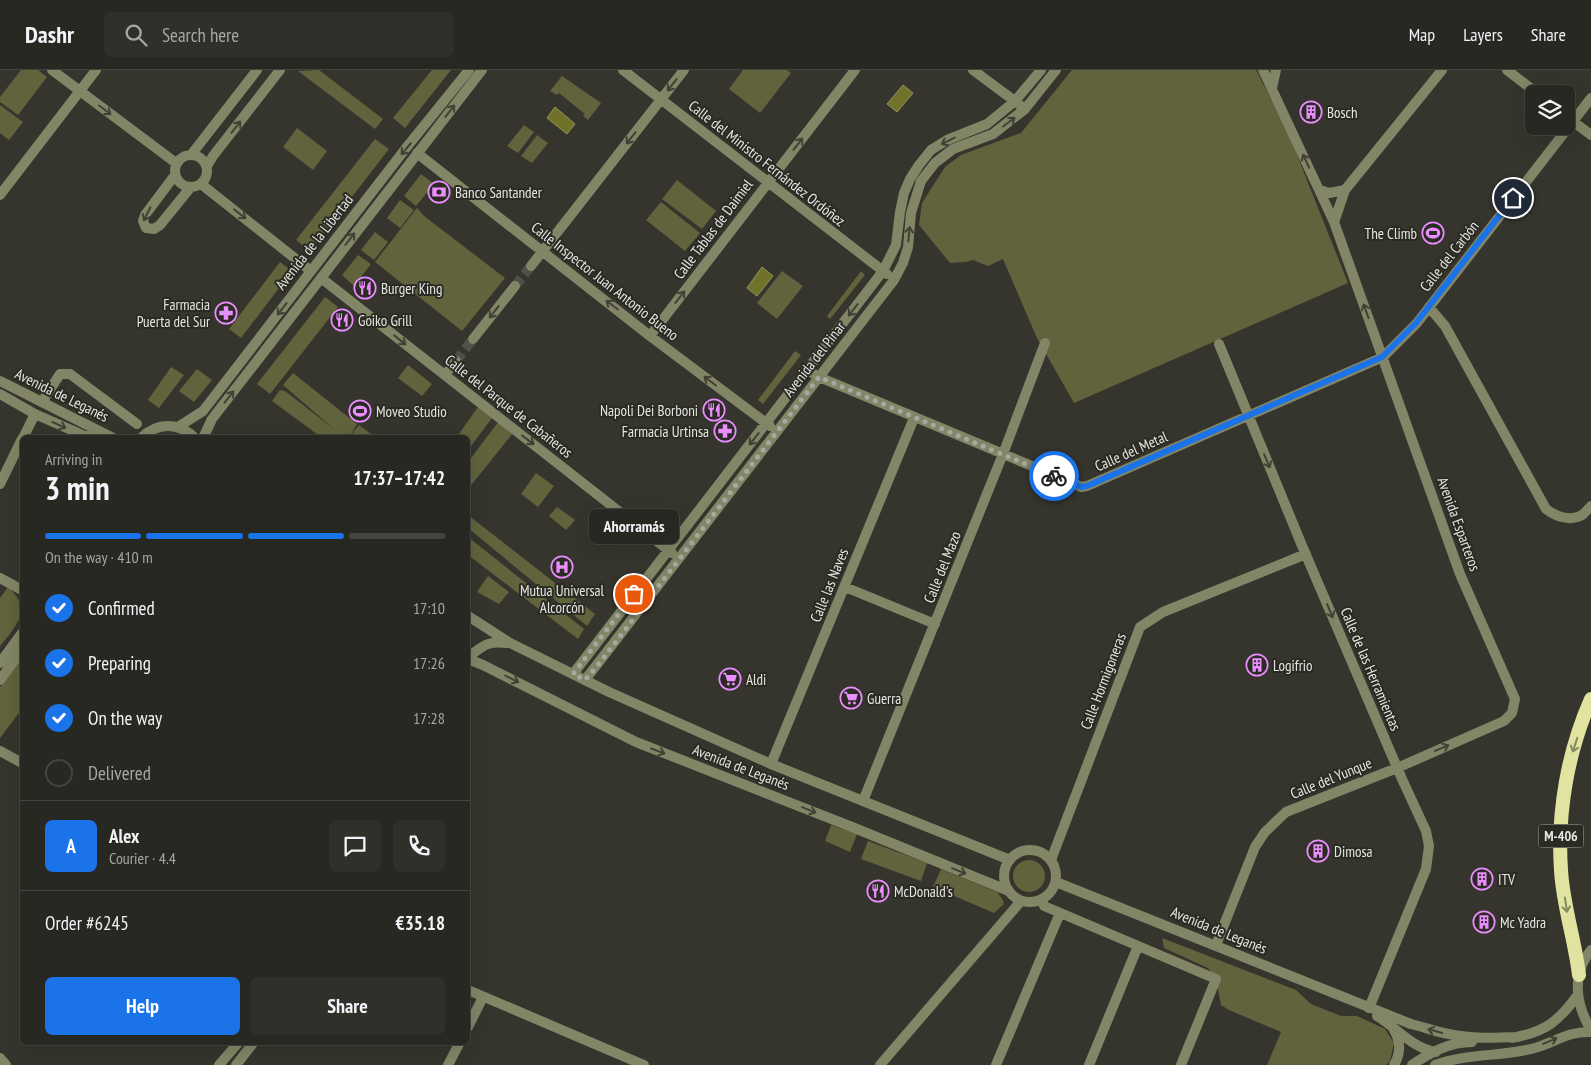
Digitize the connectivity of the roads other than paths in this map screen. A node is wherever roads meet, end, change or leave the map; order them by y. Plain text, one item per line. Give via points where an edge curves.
1 (52, 70) edge
2 (96, 70) edge
3 (257, 70) edge
4 (280, 70) edge
5 (469, 70) edge
6 (482, 70) edge
7 (623, 70) edge
8 (684, 70) edge
9 (855, 70) edge
10 (973, 70) edge
11 (1041, 70) edge
12 (1056, 70) edge
13 (1276, 70) edge
14 (1442, 70) edge
15 (1507, 70) edge
16 (1264, 71) edge
17 (1526, 85) edge
18 (1272, 88) junction
19 (80, 91) junction
20 (1591, 98) edge
21 (661, 100) junction
22 (1015, 102) junction
23 (1025, 109) junction
24 (1575, 113) edge
25 (1575, 122) edge
26 (1557, 135) edge
27 (1591, 135) edge
28 (417, 153) junction
29 (190, 155) junction
30 (176, 163) junction
31 (207, 166) junction
32 (175, 175) junction
33 (768, 182) junction
34 (201, 184) junction
35 (190, 188) junction
36 (1320, 190) junction
37 (1346, 190) junction
38 (0, 195) edge
39 (1334, 222) junction
40 (542, 251) junction
41 (531, 266) tunnel mouth
42 (312, 271) junction
43 (883, 272) junction
44 (321, 278) junction
45 (894, 280) junction
46 (515, 286) tunnel mouth
47 (1429, 307) junction
48 (650, 336) junction
49 (473, 339) tunnel mouth
50 (1045, 343) dead end
51 (1219, 344) dead end
52 (1382, 357) junction
53 (456, 361) tunnel mouth
54 (807, 370) junction
55 (445, 375) junction
56 (819, 377) junction
57 (0, 382) edge
58 (0, 394) edge
59 (42, 402) junction
60 (35, 414) junction
61 (1248, 416) junction
62 (914, 418) junction
63 (766, 423) junction
64 (137, 424) dead end
65 (178, 426) junction
66 (777, 431) junction
67 (24, 435) edge
68 (83, 435) edge
69 (108, 435) edge
70 (144, 435) edge
71 (192, 435) edge
72 (204, 435) edge
73 (20, 444) edge
74 (1003, 454) junction
75 (0, 484) edge
76 (1591, 506) edge
77 (669, 550) junction
78 (1306, 554) junction
79 (679, 558) junction
80 (0, 578) edge
81 (845, 587) junction
82 (20, 589) edge
83 (472, 619) edge
84 (935, 624) junction
85 (20, 636) edge
86 (510, 643) junction
87 (20, 653) edge
88 (470, 656) edge
89 (0, 663) edge
90 (573, 674) junction
91 (0, 680) edge
92 (585, 680) junction
93 (1515, 699) joint
94 (1591, 699) edge
95 (0, 752) edge
96 (20, 762) edge
97 (772, 764) junction
98 (1397, 768) junction
99 (863, 801) junction
100 (1010, 860) junction
101 (1051, 860) junction
102 (1056, 882) junction
103 (1009, 891) junction
104 (1042, 900) junction
105 (1021, 901) junction
106 (1060, 913) junction
107 (1216, 945) junction
108 (1138, 946) junction
109 (1591, 950) edge
110 (1579, 975) junction
111 (470, 991) edge
112 (1577, 996) junction
113 (483, 997) junction
114 (1370, 1008) junction
115 (470, 1023) edge
116 (1391, 1024) junction
117 (1591, 1031) edge
118 (1518, 1037) junction
119 (236, 1045) edge
120 (252, 1045) edge
121 (458, 1045) edge
122 (1433, 1052) junction
123 (1508, 1052) junction
124 (0, 1058) edge
125 (6, 1065) edge
126 (219, 1065) edge
127 (236, 1065) edge
128 (448, 1065) edge
129 (644, 1065) edge
130 (880, 1065) edge
131 (996, 1065) edge
132 (1088, 1065) edge
133 (1181, 1065) edge
134 (1394, 1065) edge
135 (1412, 1065) edge
136 (1435, 1065) edge

1 - 19 street
2 - 19 street
3 - 29 street
31 -> 4 street
5 -> 42 street, Avenida de la Libertad
28 -> 6 street, Avenida de la Libertad
7 - 21 street, Calle del Ministro Fernández Ordóñez
8 -> 21 street
33 -> 9 street, Calle Tablas de Daimiel
10 - 22 street
11 - 22 street, Avenida del Pinar
12 - 23 street, Avenida del Pinar
13 - 18 street
14 - 37 street
15 - 17 street
16 - 18 street, Avenida Esparteros
36 -> 18 street, Avenida Esparteros
19 -> 30 street
19 - 38 street
20 - 24 street, Calle del Carbón
21 - 33 street, Calle del Ministro Fernández Ordóñez
21 -> 40 street
22 - 23 street
22 -> 43 street, Avenida del Pinar via 987,124 931,150 919,165 904,193 896,245
45 -> 23 street, Avenida del Pinar via 908,246 911,213 921,181 935,163 953,149 993,134
25 - 27 street
26 - 47 street, Calle del Carbón
28 - 40 street, Calle Inspector Juan Antonio Bueno
44 -> 28 street, Avenida de la Libertad
29 - 30 street
29 - 31 street via 204,160
30 - 32 street
31 - 34 street via 206,179
32 - 35 street via 178,181
32 -> 35 street via 145,215 146,228 154,229 160,225
33 - 43 street, Calle del Ministro Fernández Ordóñez
48 -> 33 street, Calle Tablas de Daimiel
34 - 35 street
34 -> 42 street
36 - 37 street
36 - 39 street, Avenida Esparteros
37 - 39 street
52 -> 39 street, Avenida Esparteros
40 - 41 street
48 -> 40 street, Calle Inspector Juan Antonio Bueno
42 -> 65 street, Avenida de la Libertad via 203,411
43 - 45 street, Calle del Ministro Fernández Ordóñez
43 -> 54 street, Avenida del Pinar
44 -> 55 street, Calle del Parque de Cabañeros
72 -> 44 street, Avenida de la Libertad via 212,418
45 - 56 street, Avenida del Pinar
46 -> 49 street
47 - 52 street, Calle del Carbón
47 - 76 street via 1450,335 1546,509 1554,515 1573,518
63 -> 48 street, Calle Inspector Juan Antonio Bueno
50 - 74 street, Calle del Mazo
51 - 61 street, Calle de las Herramientas
52 - 61 street, Calle del Metal
52 - 93 street, Avenida Esparteros via 1460,574
53 - 55 street
54 - 56 street, Calle del Metal
54 - 63 street, Avenida del Pinar
55 -> 77 street, Calle del Parque de Cabañeros
56 - 62 street, Calle del Metal
56 - 66 street, Avenida del Pinar
57 - 59 street, Avenida de Leganés
58 - 60 street, Avenida de Leganés
59 - 64 street via 60,374 70,374
59 - 69 street, Avenida de Leganés
60 - 67 street
60 -> 68 street, Avenida de Leganés
61 - 74 street, Calle del Metal via 1081,487
61 -> 78 street, Calle de las Herramientas
62 - 74 street, Calle del Metal
62 - 81 street, Calle las Naves
63 - 66 street, Calle Inspector Juan Antonio Bueno
63 -> 77 street, Avenida del Pinar
65 - 70 street via 157,427
65 - 71 street
66 - 79 street, Avenida del Pinar
73 - 75 street
74 - 84 street, Calle del Mazo
77 - 79 street, Calle del Parque de Cabañeros
77 - 90 street, Avenida del Pinar
78 -> 98 street, Calle de las Herramientas
78 - 101 street, Calle Hormigoneras via 1163,612 1140,627
79 - 92 street, Avenida del Pinar
80 - 82 street
81 - 84 street
81 - 97 street, Calle las Naves
83 - 86 street, Avenida de Leganés
83 - 88 street via 481,632 481,642
84 - 99 street, Calle del Mazo
85 - 89 street
86 - 88 street, Avenida de Leganés via 485,644
86 - 90 street, Avenida de Leganés
87 - 91 street
88 -> 103 street, Avenida de Leganés via 636,742
90 - 92 street, Avenida de Leganés
92 - 97 street, Avenida de Leganés
98 -> 93 street, Calle del Yunque via 1504,721 1512,713
94 -> 110 highway, M-406 via 1569,762 1561,824 1561,870
95 - 96 street
97 - 99 street, Avenida de Leganés
98 - 107 street, Calle del Yunque via 1286,812 1265,832 1255,847
98 - 114 street, Calle de las Herramientas via 1426,831 1428,857
99 - 100 street, Avenida de Leganés
100 - 101 street via 1026,851 1036,851
100 - 103 street via 1004,878
101 - 102 street
102 - 104 street via 1050,894
102 - 107 street, Avenida de Leganés
103 - 105 street
104 - 105 street
104 - 106 street via 1044,906
105 - 130 street
106 - 108 street
106 - 131 street
107 - 114 street, Avenida de Leganés
108 - 132 street
108 - 133 street via 1216,979
109 - 110 street
110 - 112 street
111 - 113 street
112 - 117 street
112 - 118 street via 1550,1026
113 - 115 street
113 - 129 street
114 - 116 street, Avenida de Leganés
118 -> 114 street, Avenida de Leganés via 1449,1034
116 - 122 street, Avenida de Leganés via 1417,1046
116 - 134 street via 1400,1047
123 -> 117 street via 1536,1048 1565,1035
118 - 122 street via 1456,1044
119 - 126 street
120 - 127 street
121 - 128 street
122 - 123 street
122 - 135 street
123 - 136 street
124 - 125 street

